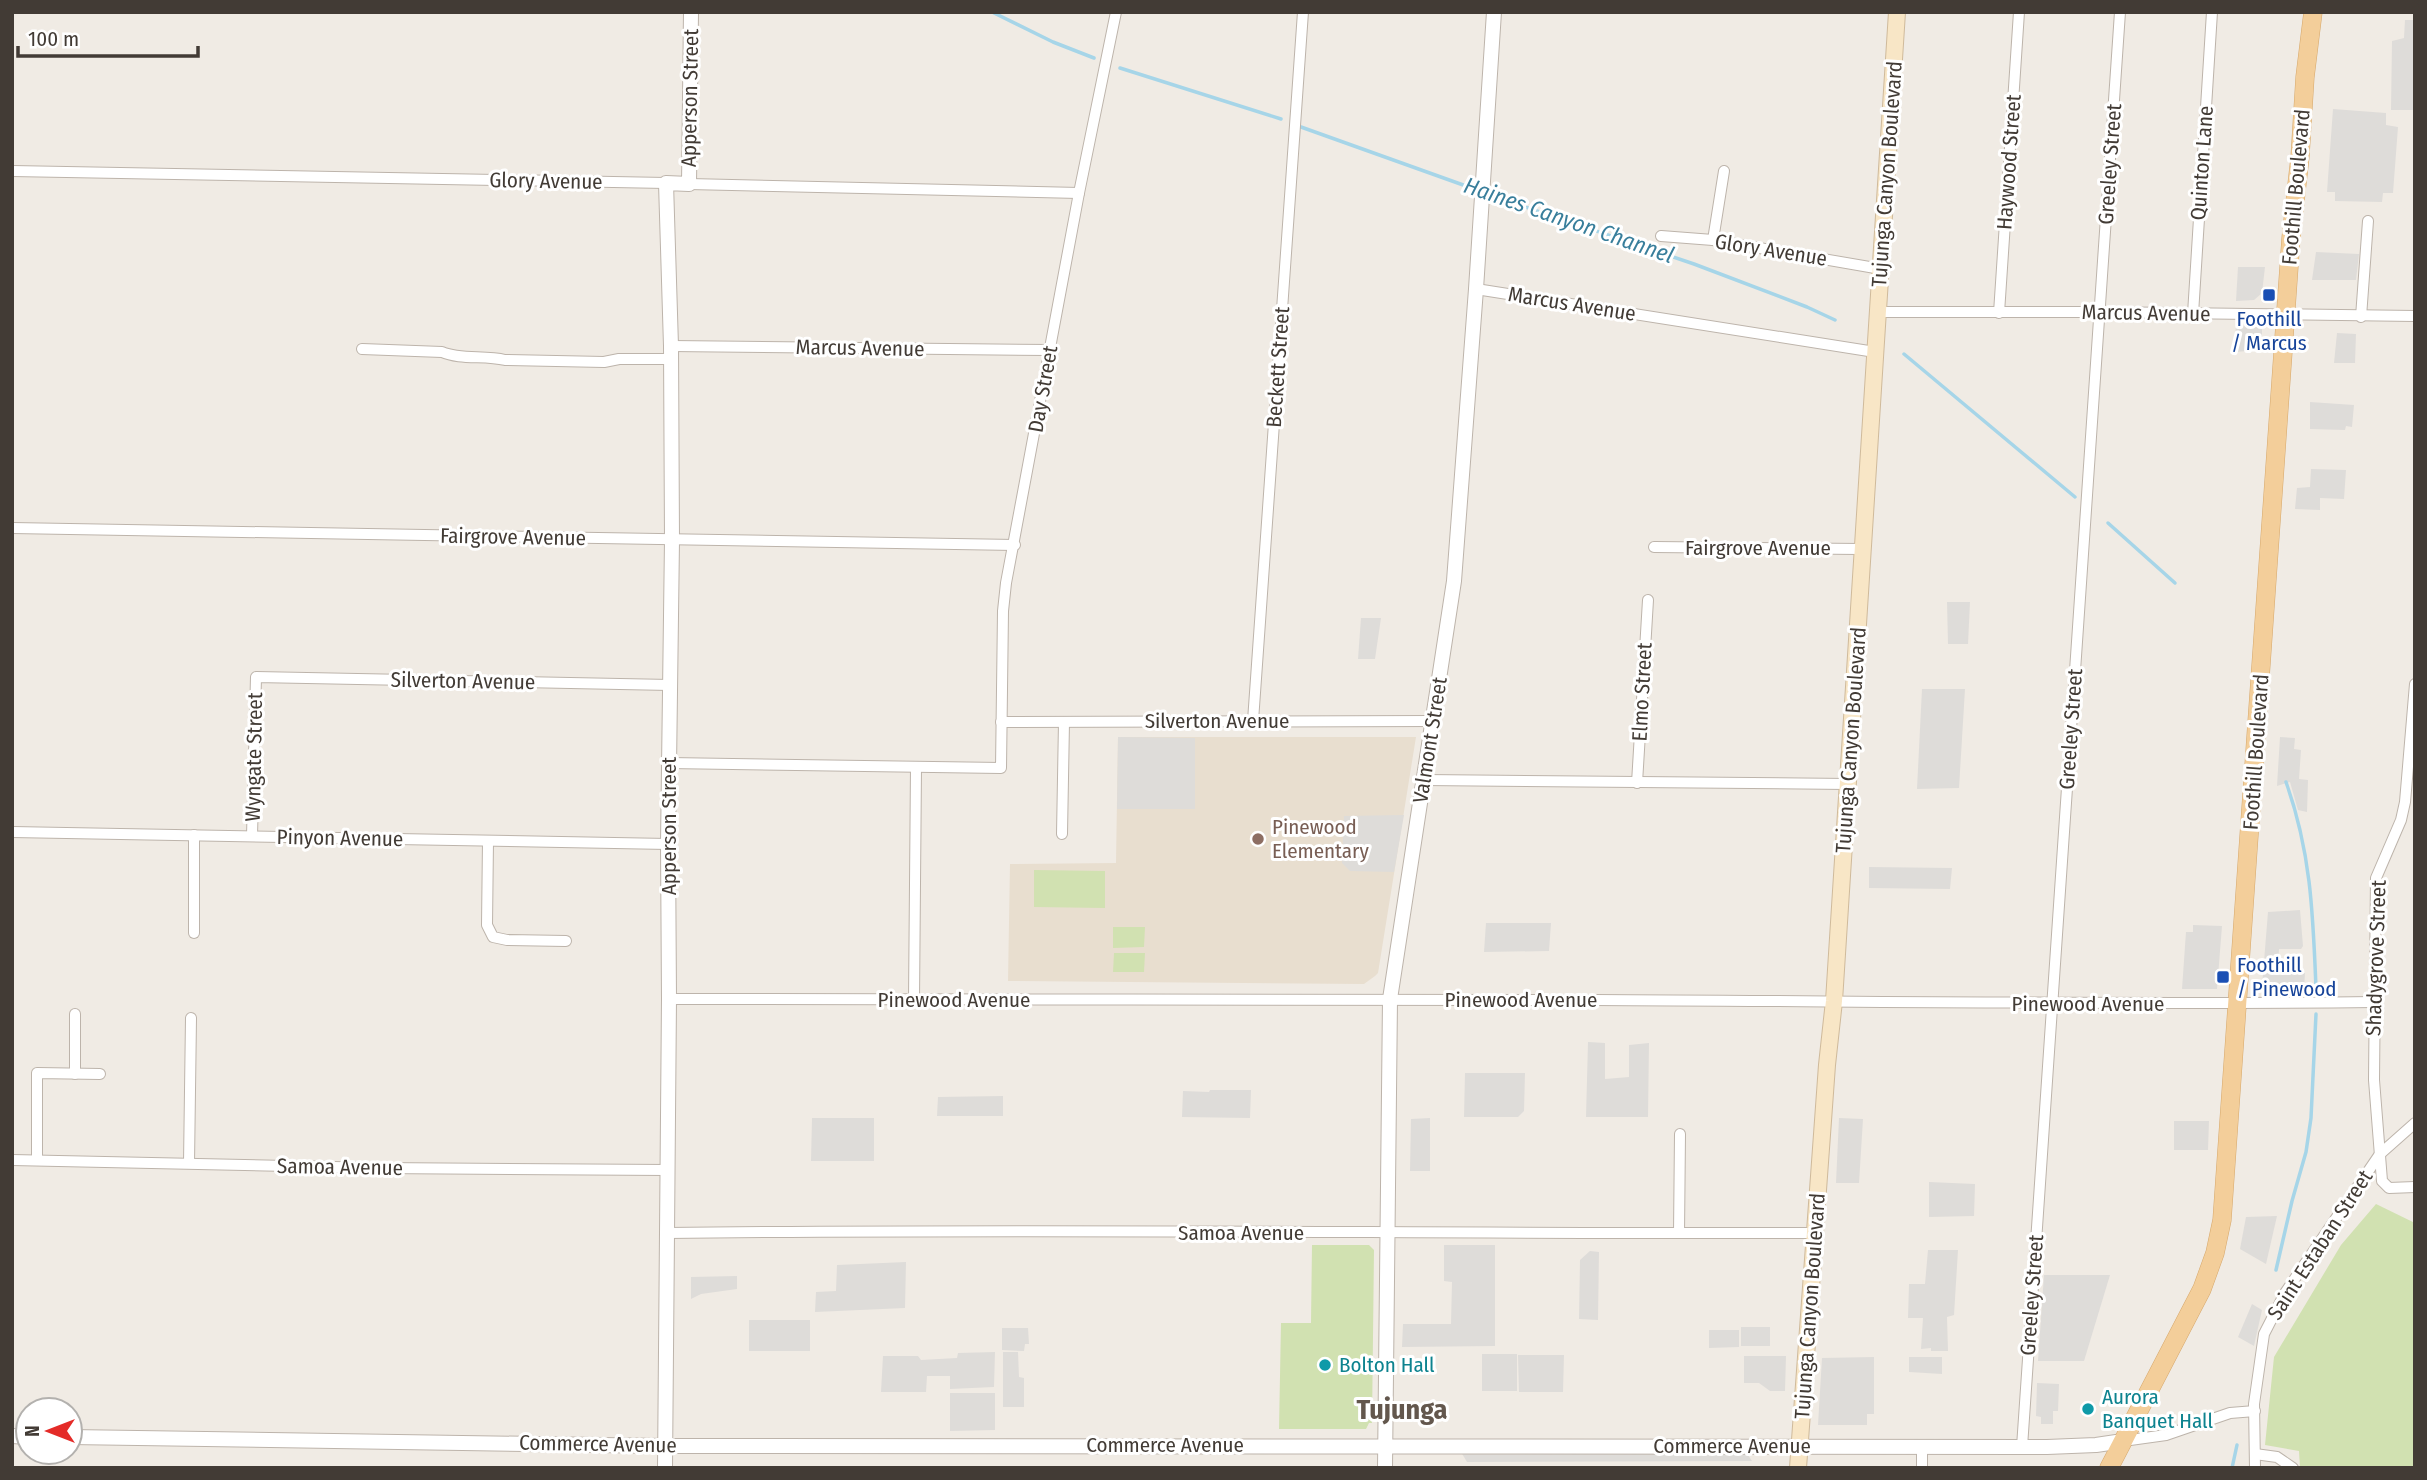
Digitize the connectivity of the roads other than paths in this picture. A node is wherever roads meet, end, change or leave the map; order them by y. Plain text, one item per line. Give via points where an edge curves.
1 (691, 12) edge
2 (1116, 12) edge
3 (1303, 12) edge
4 (1494, 12) edge
5 (1897, 12) edge
6 (2019, 12) edge
7 (2120, 12) edge
8 (2212, 12) edge
9 (2313, 12) edge
10 (1724, 171) dead end
11 (12, 172) edge
12 (666, 183) junction
13 (689, 184) junction
14 (1079, 193) junction
15 (2368, 221) dead end
16 (1661, 236) dead end
17 (1713, 240) junction
18 (1881, 269) junction
19 (1476, 289) junction
20 (1878, 312) junction
21 (2100, 312) junction
22 (1999, 313) junction
23 (2193, 314) junction
24 (2286, 315) junction
25 (2415, 316) edge
26 (2361, 317) junction
27 (362, 349) dead end
28 (1050, 350) junction
29 (671, 352) junction
30 (1875, 352) junction
31 (12, 528) edge
32 (672, 540) junction
33 (1014, 545) junction
34 (1654, 547) dead end
35 (1861, 549) junction
36 (1648, 600) dead end
37 (256, 677) joint
38 (2415, 684) edge
39 (670, 685) junction
40 (1253, 721) junction
41 (1433, 721) junction
42 (1001, 722) junction
43 (1064, 722) junction
44 (669, 763) junction
45 (916, 767) junction
46 (1424, 780) junction
47 (1637, 783) junction
48 (1848, 784) junction
49 (12, 832) edge
50 (1062, 834) dead end
51 (194, 835) junction
52 (252, 836) junction
53 (488, 841) junction
54 (668, 844) junction
55 (194, 933) dead end
56 (566, 940) dead end
57 (669, 999) junction
58 (1390, 999) junction
59 (914, 1000) junction
60 (1834, 1001) junction
61 (2374, 1002) junction
62 (2239, 1003) junction
63 (2052, 1004) junction
64 (75, 1014) dead end
65 (191, 1018) dead end
66 (75, 1074) junction
67 (100, 1074) dead end
68 (2415, 1123) edge
69 (1680, 1134) dead end
70 (2379, 1154) junction
71 (12, 1160) edge
72 (37, 1160) junction
73 (189, 1163) junction
74 (668, 1170) junction
75 (2415, 1187) edge
76 (667, 1233) junction
77 (1679, 1233) junction
78 (1815, 1233) junction
79 (1387, 1234) junction
80 (2255, 1412) junction
81 (84, 1437) edge
82 (2123, 1441) junction
83 (1922, 1445) junction
84 (665, 1446) junction
85 (1385, 1446) junction
86 (1799, 1446) junction
87 (2022, 1447) junction
88 (2255, 1454) junction
89 (664, 1468) edge
90 (1385, 1468) edge
91 (1798, 1468) edge
92 (1922, 1468) edge
93 (2109, 1468) edge
94 (2255, 1468) edge
95 (2294, 1468) edge

1 - 13 street, Apperson Street
2 - 14 street, Day Street
3 - 40 street, Beckett Street
4 - 19 street, Valmont Street
5 - 18 main road, Tujunga Canyon Boulevard
6 - 22 street, Haywood Street
7 - 21 street, Greeley Street
8 - 23 street, Quinton Lane
9 - 24 main road, Foothill Boulevard
10 - 17 street
11 - 12 street, Glory Avenue
12 - 13 street, Glory Avenue
12 - 29 street, Apperson Street
13 - 14 street, Glory Avenue
14 - 28 street, Day Street
15 - 26 street
16 - 17 street, Glory Avenue
17 - 18 street, Glory Avenue
18 - 20 main road, Tujunga Canyon Boulevard
19 - 30 street, Marcus Avenue
19 - 41 street, Valmont Street via 1454,580
20 - 22 street, Marcus Avenue
20 - 30 main road, Tujunga Canyon Boulevard
21 - 22 street, Marcus Avenue
21 - 23 street, Marcus Avenue
21 - 63 street, Greeley Street
23 - 24 street, Marcus Avenue
24 - 26 street, Marcus Avenue
24 - 62 main road, Foothill Boulevard
25 - 26 street, Marcus Avenue
27 - 29 street, Marcus Avenue via 604,362
28 - 29 street, Marcus Avenue
28 - 33 street, Day Street
29 - 32 street, Apperson Street
30 - 35 main road, Tujunga Canyon Boulevard
31 - 32 street, Fairgrove Avenue
32 - 33 street, Fairgrove Avenue
32 - 39 street, Apperson Street
33 - 42 street, Day Street via 1003,611
34 - 35 street, Fairgrove Avenue
35 - 48 main road, Tujunga Canyon Boulevard
36 - 47 street, Elmo Street
37 - 39 street, Silverton Avenue
37 - 52 street, Wyngate Street
38 - 61 street, Shadygrove Street via 2406,802 2376,878
39 - 44 street, Apperson Street
40 - 41 street, Silverton Avenue
40 - 43 street, Silverton Avenue
41 - 46 street, Valmont Street
42 - 43 street, Silverton Avenue
42 - 45 street, Day Street via 1000,768
43 - 50 street
44 - 45 street
44 - 54 street, Apperson Street
45 - 59 street
46 - 47 street
46 - 58 street, Valmont Street
47 - 48 street
48 - 60 main road, Tujunga Canyon Boulevard
49 - 51 street, Pinyon Avenue
51 - 52 street, Pinyon Avenue
51 - 55 street
52 - 53 street, Pinyon Avenue
53 - 54 street, Pinyon Avenue
53 - 56 street via 487,925 493,937
54 - 57 street, Apperson Street
57 - 59 street, Pinewood Avenue
57 - 74 street, Apperson Street
58 - 59 street, Pinewood Avenue
58 - 60 street, Pinewood Avenue
58 - 79 street, Valmont Street
60 - 63 street, Pinewood Avenue
60 - 78 main road, Tujunga Canyon Boulevard
61 - 62 street, Pinewood Avenue
61 - 70 street, Shadygrove Street
62 - 63 street, Pinewood Avenue
62 - 82 main road, Foothill Boulevard via 2226,1183 2215,1254 2197,1299
63 - 87 street, Greeley Street
64 - 66 street
65 - 73 street
66 - 67 street
66 - 72 street via 37,1073
68 - 70 street, Saint Estaban Street
69 - 77 street
70 - 75 street via 2382,1181 2389,1188
70 - 80 street, Saint Estaban Street via 2285,1293 2264,1334
71 - 72 street, Samoa Avenue
72 - 73 street, Samoa Avenue
73 - 74 street, Samoa Avenue
74 - 76 street, Apperson Street
76 - 79 street, Samoa Avenue
76 - 84 street, Apperson Street
77 - 78 street, Samoa Avenue
77 - 79 street, Samoa Avenue
78 - 86 main road, Tujunga Canyon Boulevard
79 - 85 street, Valmont Street
80 - 82 street, Commerce Avenue via 2230,1413 2166,1435
80 - 88 street, Saint Estaban Street
81 - 84 street, Commerce Avenue
82 - 87 street, Commerce Avenue
82 - 93 main road, Foothill Boulevard
83 - 86 street, Commerce Avenue
83 - 87 street, Commerce Avenue
83 - 92 street
84 - 85 street, Commerce Avenue
84 - 89 street, Apperson Street
85 - 86 street, Commerce Avenue
85 - 90 street, Valmont Street
86 - 91 main road, Tujunga Canyon Boulevard
88 - 94 street, Saint Estaban Street
88 - 95 street via 2277,1457

